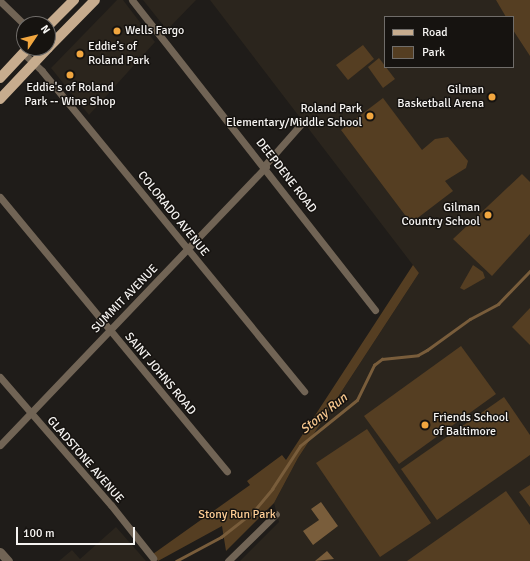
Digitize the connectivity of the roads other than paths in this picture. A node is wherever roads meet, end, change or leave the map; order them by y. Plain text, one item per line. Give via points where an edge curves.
1 (74, 0) edge
2 (95, 0) edge
3 (132, 0) edge
4 (0, 1) edge
5 (16, 16) edge
6 (56, 18) edge
7 (56, 40) edge
8 (21, 56) edge
9 (29, 56) edge
10 (41, 56) edge
11 (34, 63) junction
12 (0, 78) edge
13 (0, 99) edge
14 (301, 124) dead end
15 (265, 166) junction
16 (0, 198) edge
17 (187, 249) junction
18 (375, 310) dead end
19 (109, 331) junction
20 (0, 377) edge
21 (304, 391) dead end
22 (30, 414) junction
23 (0, 445) edge
24 (227, 471) dead end
25 (276, 514) dead end
26 (153, 558) dead end
27 (228, 561) edge

1 - 6 main road
2 - 7 main road
3 - 15 street, DEEPDENE ROAD
4 - 5 street
8 - 12 main road
9 - 11 street, COLORADO AVENUE
10 - 11 main road
11 - 13 main road
11 - 17 street, COLORADO AVENUE
14 - 15 street, SUMMIT AVENUE
15 - 17 street, SUMMIT AVENUE
15 - 18 street, DEEPDENE ROAD
16 - 19 street, SAINT JOHNS ROAD
17 - 19 street, SUMMIT AVENUE
17 - 21 street, COLORADO AVENUE
19 - 22 street, SUMMIT AVENUE
19 - 24 street, SAINT JOHNS ROAD
20 - 22 street, GLADSTONE AVENUE
22 - 23 street, SUMMIT AVENUE
22 - 26 street, GLADSTONE AVENUE via 102,494
25 - 27 street

